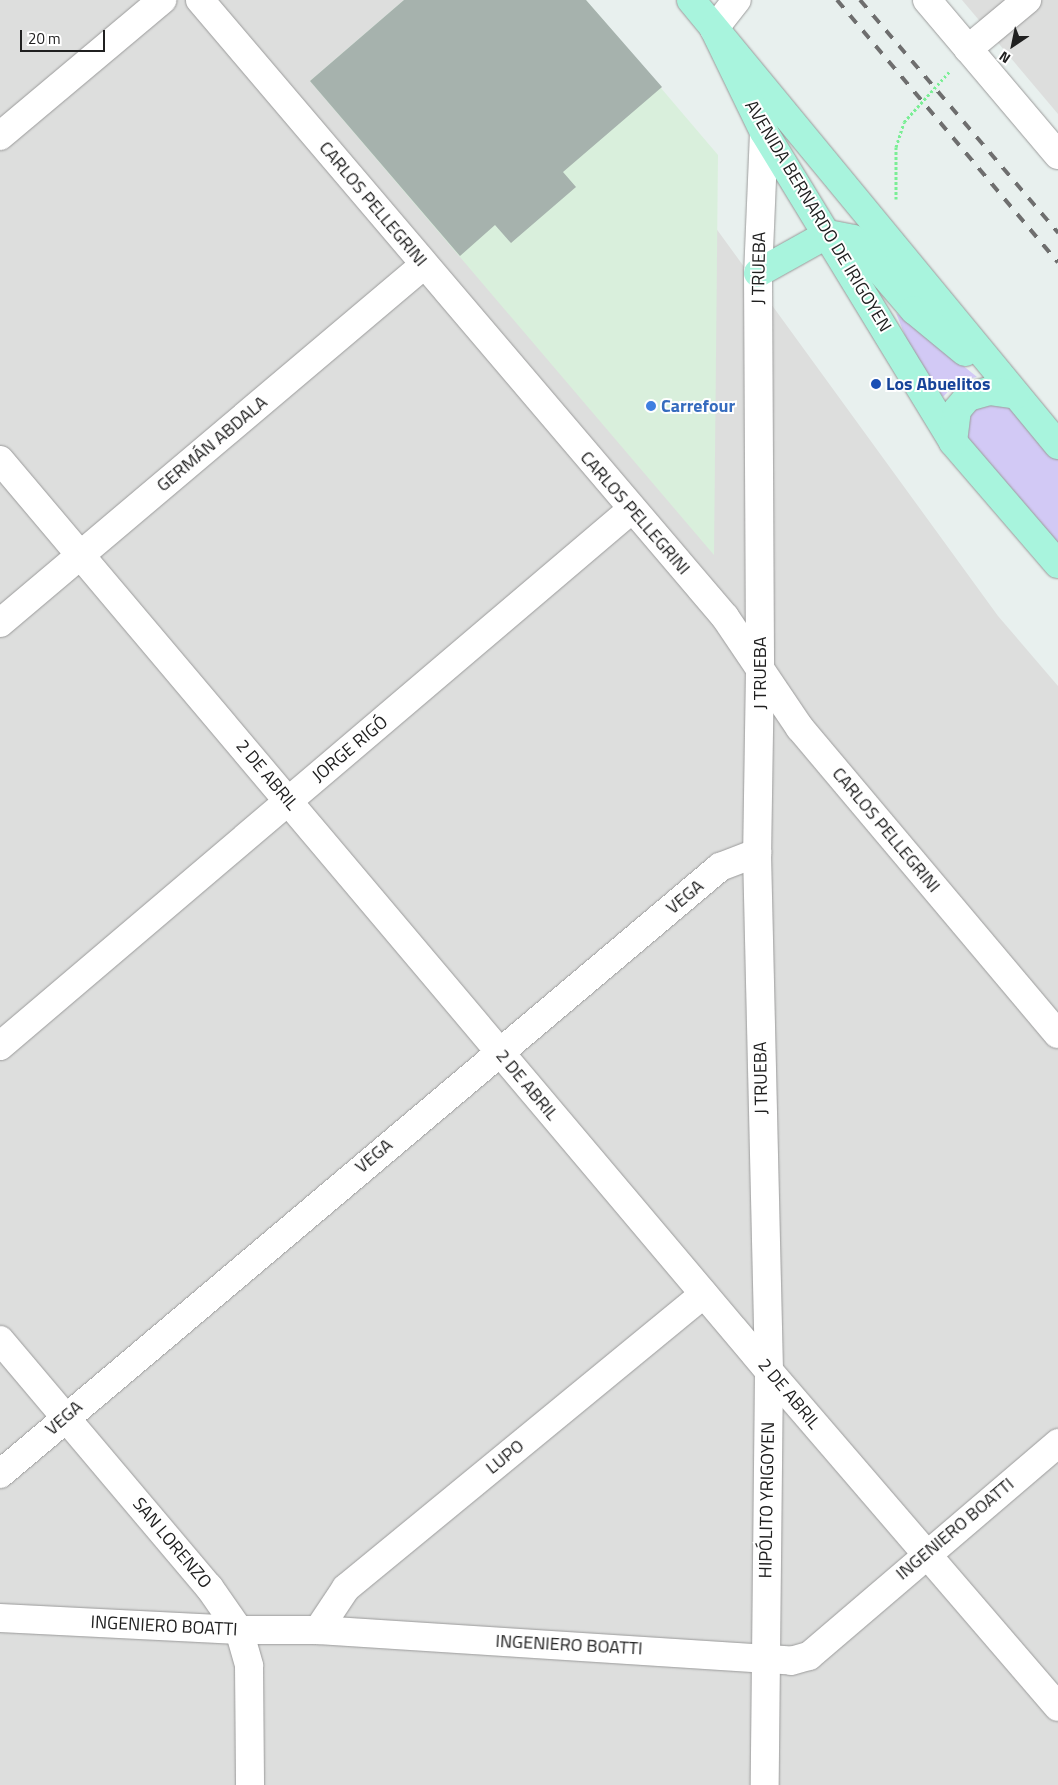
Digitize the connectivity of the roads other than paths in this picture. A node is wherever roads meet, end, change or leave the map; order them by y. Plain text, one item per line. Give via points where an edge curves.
1 (162, 0) edge
2 (200, 0) edge
3 (691, 0) edge
4 (737, 0) edge
5 (927, 0) edge
6 (1027, 0) edge
7 (714, 29) junction
8 (968, 49) junction
9 (764, 132) junction
10 (0, 136) edge
11 (1058, 155) edge
12 (828, 234) junction
13 (424, 265) junction
14 (758, 273) junction
15 (1016, 395) junction
16 (954, 442) junction
17 (1058, 445) edge
18 (0, 460) edge
19 (632, 510) junction
20 (82, 554) junction
21 (1058, 564) edge
22 (0, 623) edge
23 (760, 669) junction
24 (290, 801) junction
25 (757, 853) junction
26 (1058, 1034) edge
27 (0, 1046) edge
28 (498, 1052) junction
29 (763, 1214) joint
30 (704, 1294) junction
31 (0, 1340) edge
32 (768, 1371) junction
33 (65, 1416) junction
34 (1058, 1443) edge
35 (0, 1474) edge
36 (925, 1554) junction
37 (0, 1618) edge
38 (239, 1630) junction
39 (318, 1630) junction
40 (764, 1660) junction
41 (1058, 1708) edge
42 (250, 1785) edge
43 (765, 1785) edge

1 - 10 street
2 - 13 street, CARLOS PELLEGRINI
3 - 7 main road
4 - 7 street
5 - 8 street
6 - 8 street
7 - 9 main road, AVENIDA BERNARDO DE IRIGOYEN
7 - 15 main road, AVENIDA BERNARDO DE IRIGOYEN
8 - 11 street
9 - 12 main road, AVENIDA BERNARDO DE IRIGOYEN
9 - 14 street, J TRUEBA
12 - 14 main road
12 - 15 main road via 853,239 914,310
12 - 16 main road, AVENIDA BERNARDO DE IRIGOYEN
13 - 19 street, CARLOS PELLEGRINI
13 - 20 street, GERMÁN ABDALA
14 - 23 street, J TRUEBA
15 - 16 main road via 989,391 968,397 957,410
15 - 17 main road, AVENIDA BERNARDO DE IRIGOYEN
16 - 21 main road, AVENIDA BERNARDO DE IRIGOYEN
18 - 20 street, 2 DE ABRIL
19 - 23 street, CARLOS PELLEGRINI via 725,617
19 - 24 street, JORGE RIGÓ
20 - 22 street, GERMÁN ABDALA
20 - 24 street, 2 DE ABRIL
23 - 25 street, J TRUEBA
23 - 26 street, CARLOS PELLEGRINI via 800,728
24 - 27 street, JORGE RIGÓ
24 - 28 street, 2 DE ABRIL
25 - 28 street, VEGA via 720,867
25 - 29 street, J TRUEBA
28 - 30 street, 2 DE ABRIL
28 - 33 street, VEGA
29 - 32 street, HIPÓLITO YRIGOYEN
30 - 32 street, 2 DE ABRIL
30 - 39 street, LUPO via 346,1588
31 - 33 street, SAN LORENZO
32 - 36 street, 2 DE ABRIL
32 - 40 street, HIPÓLITO YRIGOYEN
33 - 35 street, VEGA
33 - 38 street, SAN LORENZO via 209,1587
34 - 36 street, INGENIERO BOATTI
36 - 40 street, INGENIERO BOATTI via 809,1656 791,1661
36 - 41 street, 2 DE ABRIL
37 - 38 street, INGENIERO BOATTI
38 - 39 street, INGENIERO BOATTI
38 - 42 street, SAN LORENZO via 249,1666
39 - 40 street, INGENIERO BOATTI via 728,1655
40 - 43 street, HIPÓLITO YRIGOYEN

